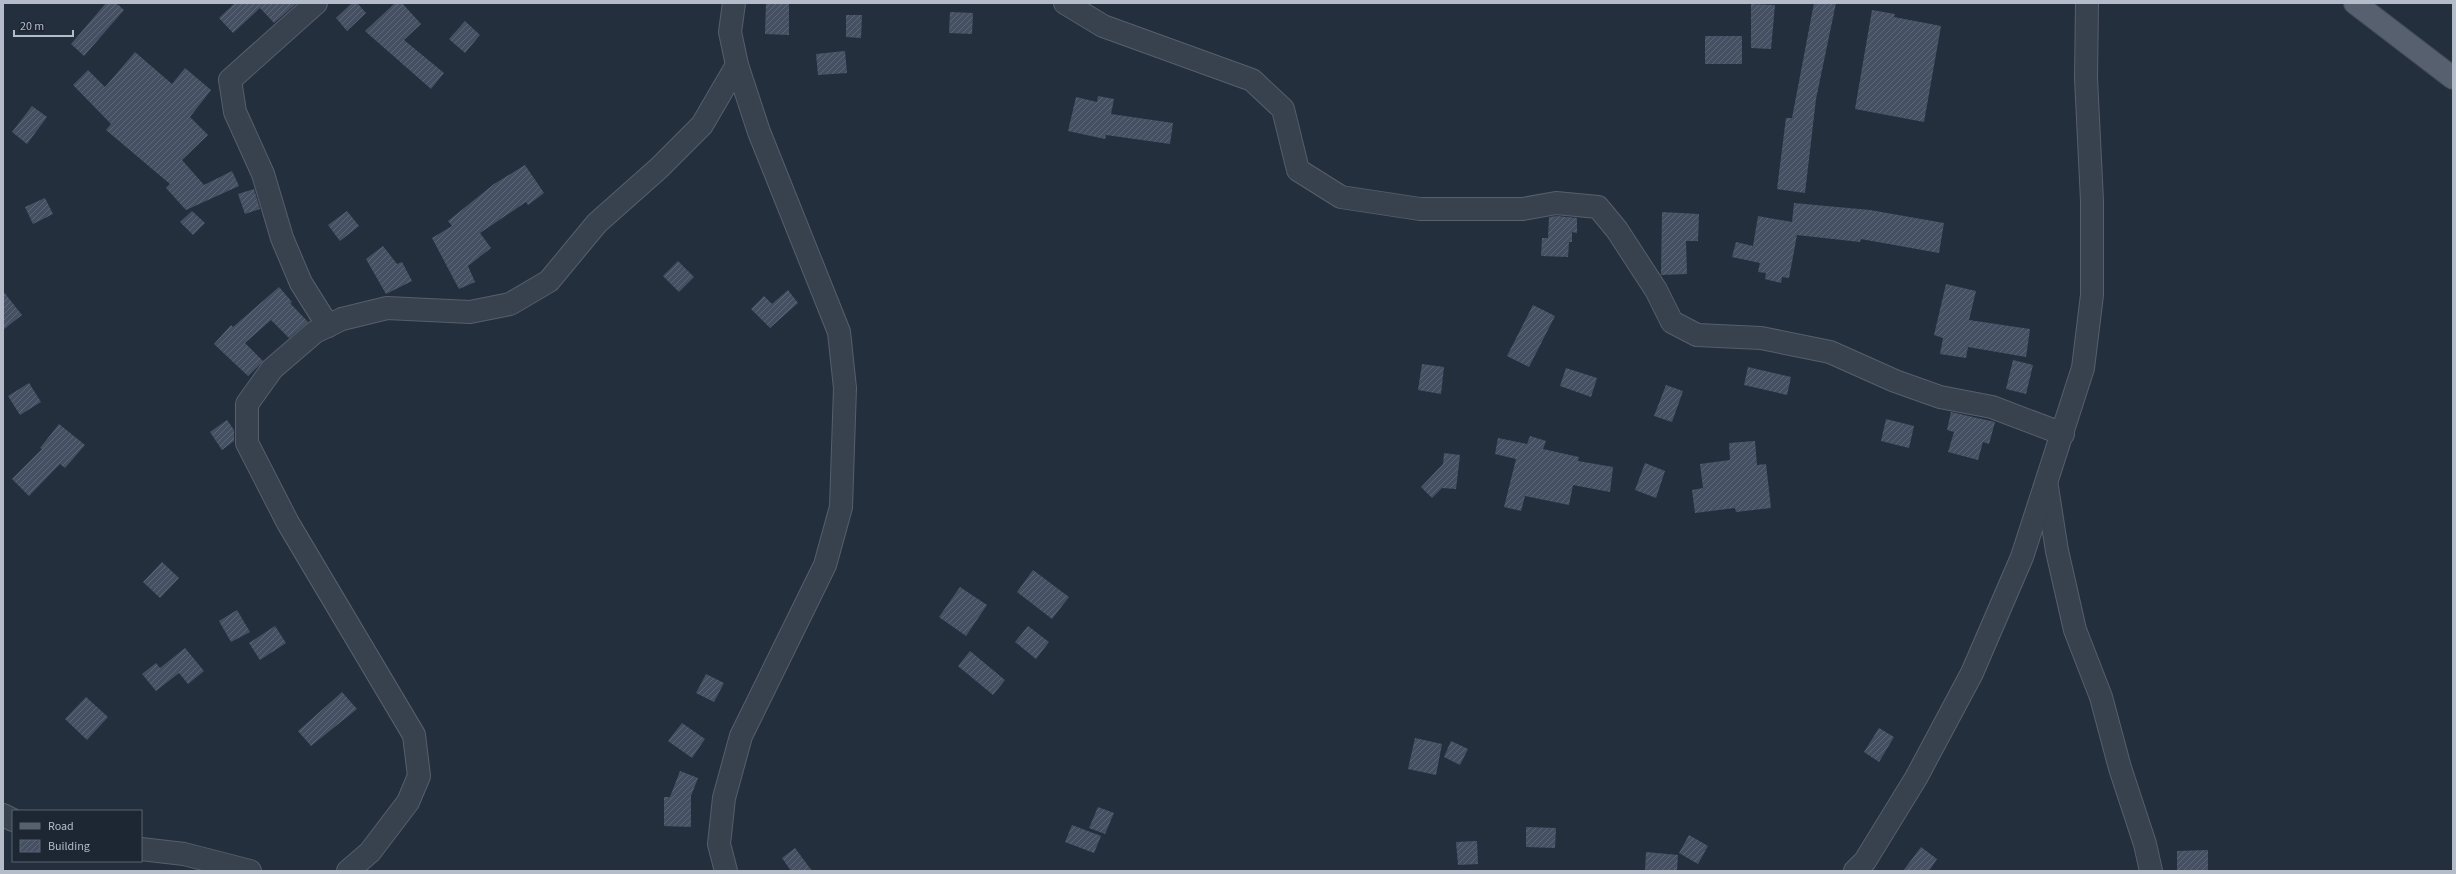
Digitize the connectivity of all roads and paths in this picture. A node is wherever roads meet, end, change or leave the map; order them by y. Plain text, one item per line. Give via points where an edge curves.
1 (316, 3) edge
2 (734, 3) edge
3 (1066, 3) edge
4 (2087, 3) edge
5 (2355, 3) edge
6 (737, 65) junction
7 (2453, 78) edge
8 (328, 326) junction
9 (2063, 434) junction
10 (2047, 484) junction
11 (3, 815) edge
12 (12, 820) edge
13 (142, 848) edge
14 (250, 871) edge
15 (348, 871) edge
16 (726, 871) edge
17 (1855, 871) edge
18 (2150, 871) edge

1 - 8 street via 230,80 235,112 263,174 282,238 301,283
2 - 6 street via 730,32
3 - 9 street via 1102,26 1252,80 1283,109 1298,170 1341,196 1420,209 1522,208 1556,203 1598,207 1617,230 1656,290 1672,322 1698,335 1761,338 1830,352 1895,381 1940,397 1992,408
4 - 9 street via 2086,78 2092,201 2092,295 2083,368
5 - 7 main road
6 - 8 street via 702,125 597,224 549,281 510,304 470,312 387,308 342,319
6 - 16 street via 759,132 839,332 845,388 841,507 825,565 741,736 724,798 719,844
8 - 15 street via 315,332 272,368 247,404 248,442 288,523 414,735 418,776 408,802 370,852
9 - 10 street
10 - 17 street via 2022,557 1972,673 1916,778 1865,861
10 - 18 street via 2057,551 2075,630 2101,698 2120,768 2145,844
11 - 12 street
13 - 14 street via 184,854

